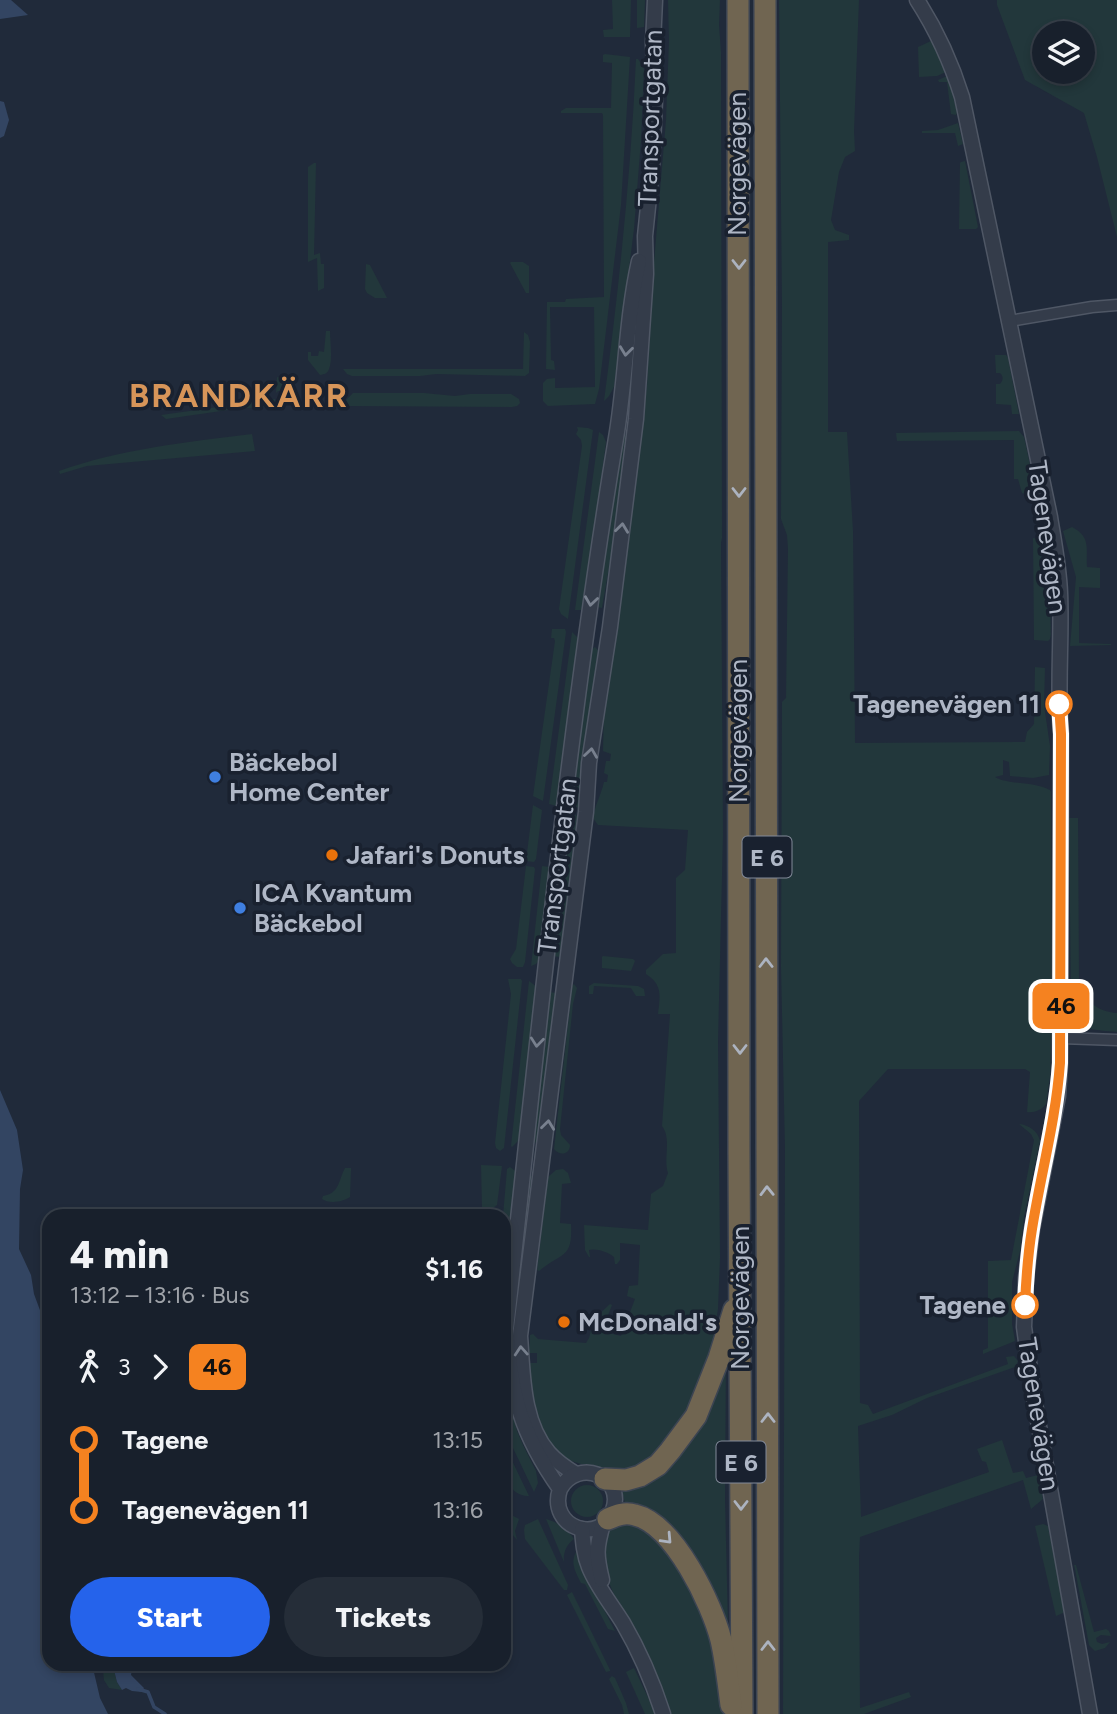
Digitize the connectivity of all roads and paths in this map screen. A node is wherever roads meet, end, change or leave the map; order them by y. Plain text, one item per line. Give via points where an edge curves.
1 (655, 0) edge
2 (738, 0) edge
3 (765, 0) edge
4 (917, 0) edge
5 (645, 236) junction
6 (1117, 305) edge
7 (1009, 321) junction
8 (1061, 1038) junction
9 (1117, 1040) edge
10 (511, 1283) edge
11 (741, 1290) junction
12 (511, 1379) edge
13 (576, 1474) junction
14 (604, 1479) junction
15 (560, 1489) junction
16 (606, 1521) junction
17 (582, 1529) junction
18 (607, 1598) junction
19 (663, 1714) edge
20 (732, 1714) edge
21 (742, 1714) edge
22 (768, 1714) edge
23 (1090, 1714) edge

1 - 5 street, Transportgatan via 655,100
2 -> 11 highway, Norgevägen / E 6
22 -> 3 highway, Norgevägen / E 6
4 - 7 street, Tagenevägen via 954,69
5 -> 10 street, Transportgatan via 636,274 573,740
13 -> 5 street, Transportgatan via 547,1451 533,1423 523,1380 520,1336 636,419
6 - 7 street
7 - 8 street, Tagenevägen via 1059,574
8 - 9 street
8 - 23 street, Tagenevägen via 1058,1096 1030,1241 1024,1327
11 - 14 highway via 705,1394 682,1436 661,1463 645,1474 626,1480
11 -> 21 highway, Norgevägen / E 6
12 -> 15 street, Transportgatan via 524,1426
13 - 14 street, Transportgatan via 594,1473
13 - 15 street
14 - 16 street via 615,1497
15 - 17 street, Transportgatan via 560,1514
16 - 17 street
16 - 18 street via 597,1558
16 -> 20 highway via 627,1514 645,1518 688,1565 720,1638
17 - 18 street via 588,1565
18 - 19 street via 630,1635

